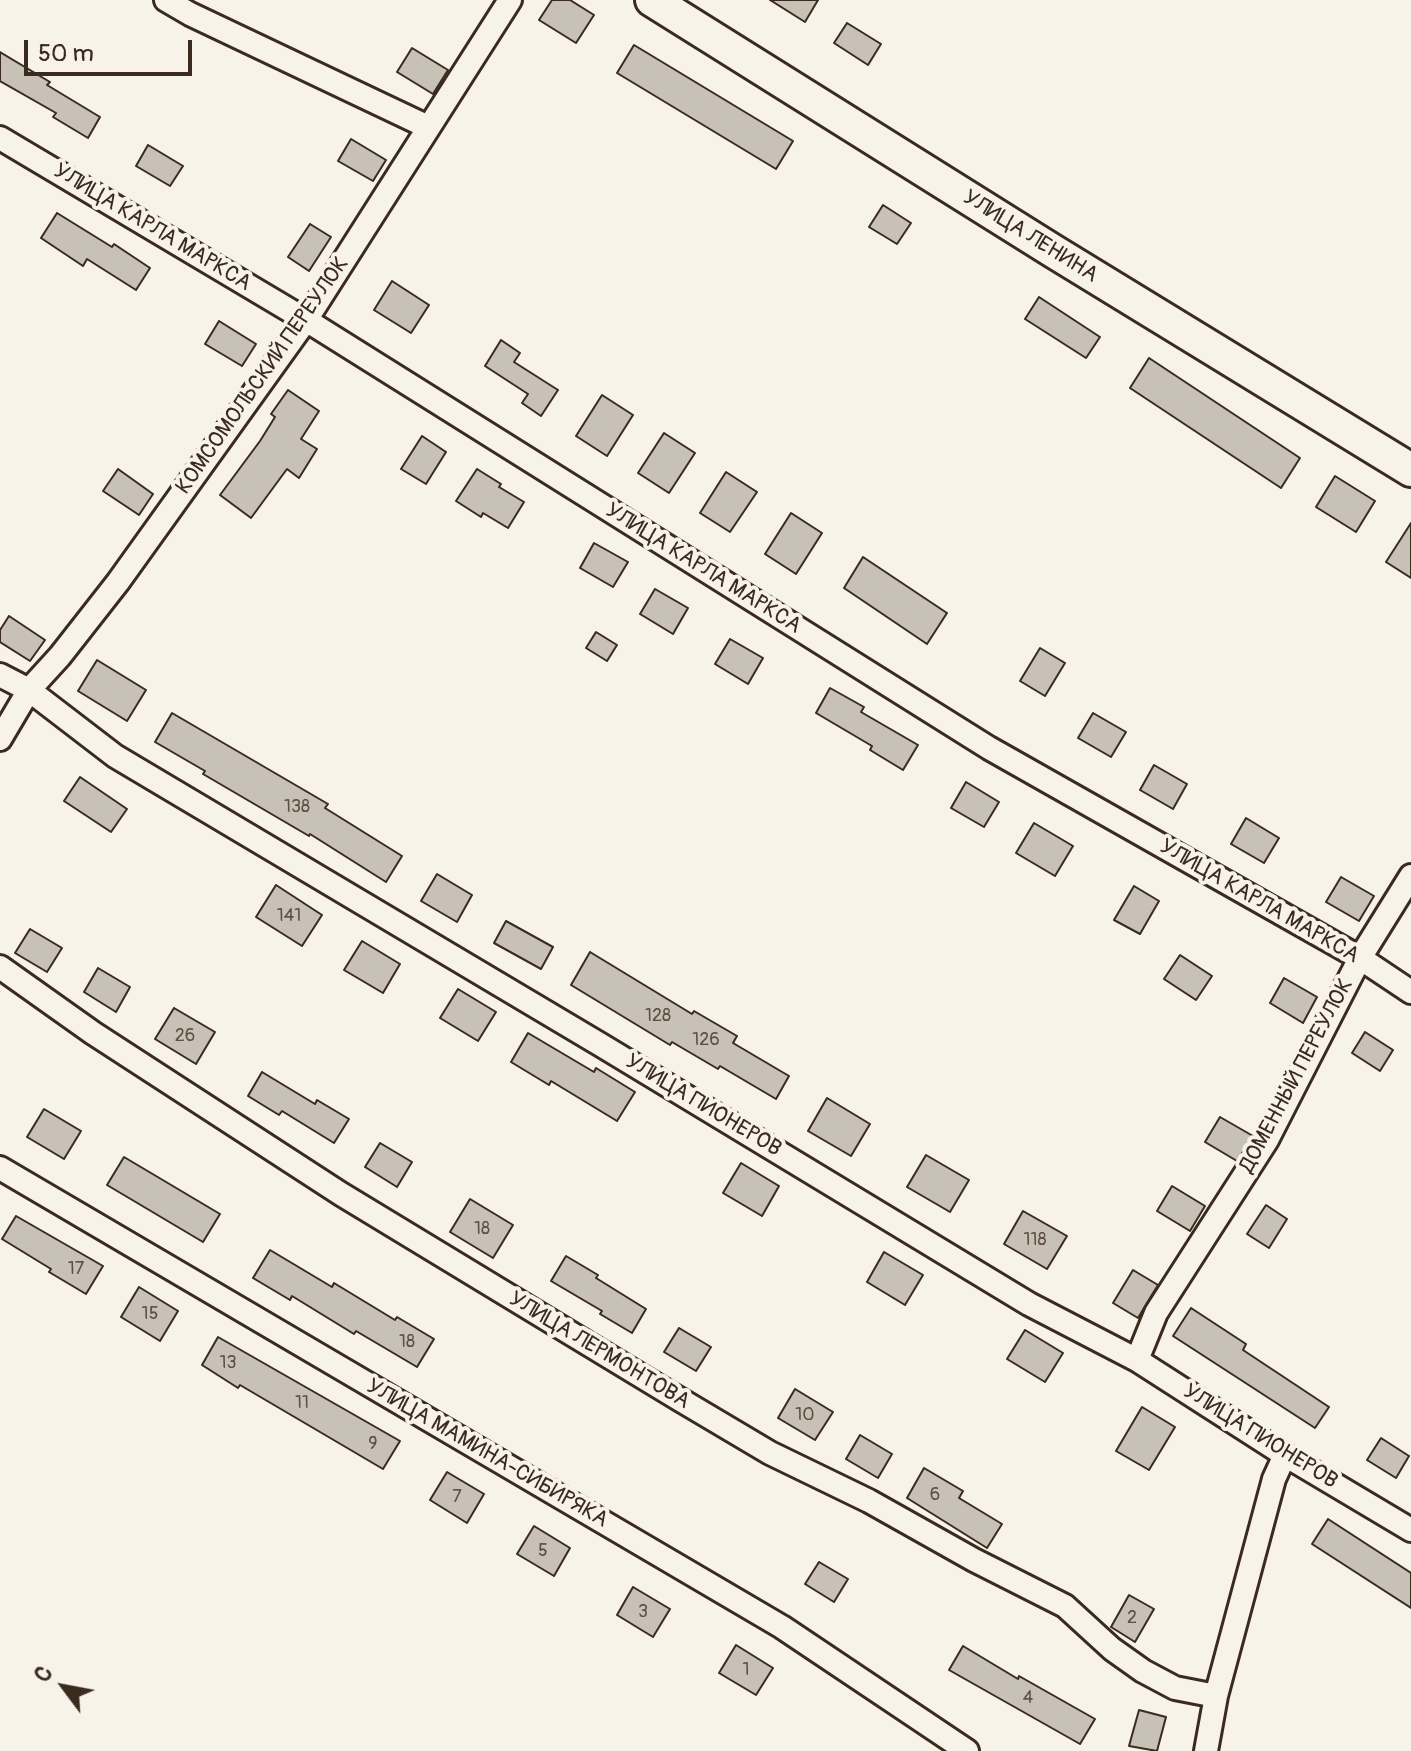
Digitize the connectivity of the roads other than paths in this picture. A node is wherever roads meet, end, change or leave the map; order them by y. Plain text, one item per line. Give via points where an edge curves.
1 (166, 0) edge
2 (510, 0) edge
3 (652, 0) edge
4 (428, 127) junction
5 (0, 138) edge
6 (306, 320) junction
7 (1411, 470) edge
8 (0, 675) edge
9 (29, 690) junction
10 (0, 739) edge
11 (1411, 876) edge
12 (1360, 958) junction
13 (0, 967) edge
14 (1411, 992) edge
15 (0, 1168) edge
16 (1137, 1360) junction
17 (1285, 1455) junction
18 (1411, 1530) edge
19 (1216, 1696) junction
20 (967, 1751) edge
21 (1206, 1751) edge

1 - 4 street
2 - 4 street, КОМСОМОЛЬСКИЙ ПЕРЕУЛОК
3 - 7 main road, УЛИЦА ЛЕНИНА
4 - 6 street, КОМСОМОЛЬСКИЙ ПЕРЕУЛОК
5 - 6 street, УЛИЦА КАРЛА МАРКСА
6 - 9 street, КОМСОМОЛЬСКИЙ ПЕРЕУЛОК via 118,582
6 - 12 street, УЛИЦА КАРЛА МАРКСА via 989,748
8 - 9 street, УЛИЦА ПИОНЕРОВ
9 - 10 street, КОМСОМОЛЬСКИЙ ПЕРЕУЛОК
9 - 16 street, УЛИЦА ПИОНЕРОВ via 115,756 1029,1304
11 - 12 street, ДОМЕННЫЙ ПЕРЕУЛОК
12 - 14 street, УЛИЦА КАРЛА МАРКСА
12 - 16 street, ДОМЕННЫЙ ПЕРЕУЛОК via 1267,1140 1156,1313
13 - 19 street, УЛИЦА ЛЕРМОНТОВА via 341,1194 679,1399 770,1453 1065,1606 1112,1649 1175,1688
15 - 20 street, УЛИЦА МАМИНА-СИБИРЯКА via 782,1627
16 - 17 street, УЛИЦА ПИОНЕРОВ
17 - 18 street, УЛИЦА ПИОНЕРОВ
17 - 19 street
19 - 21 street

